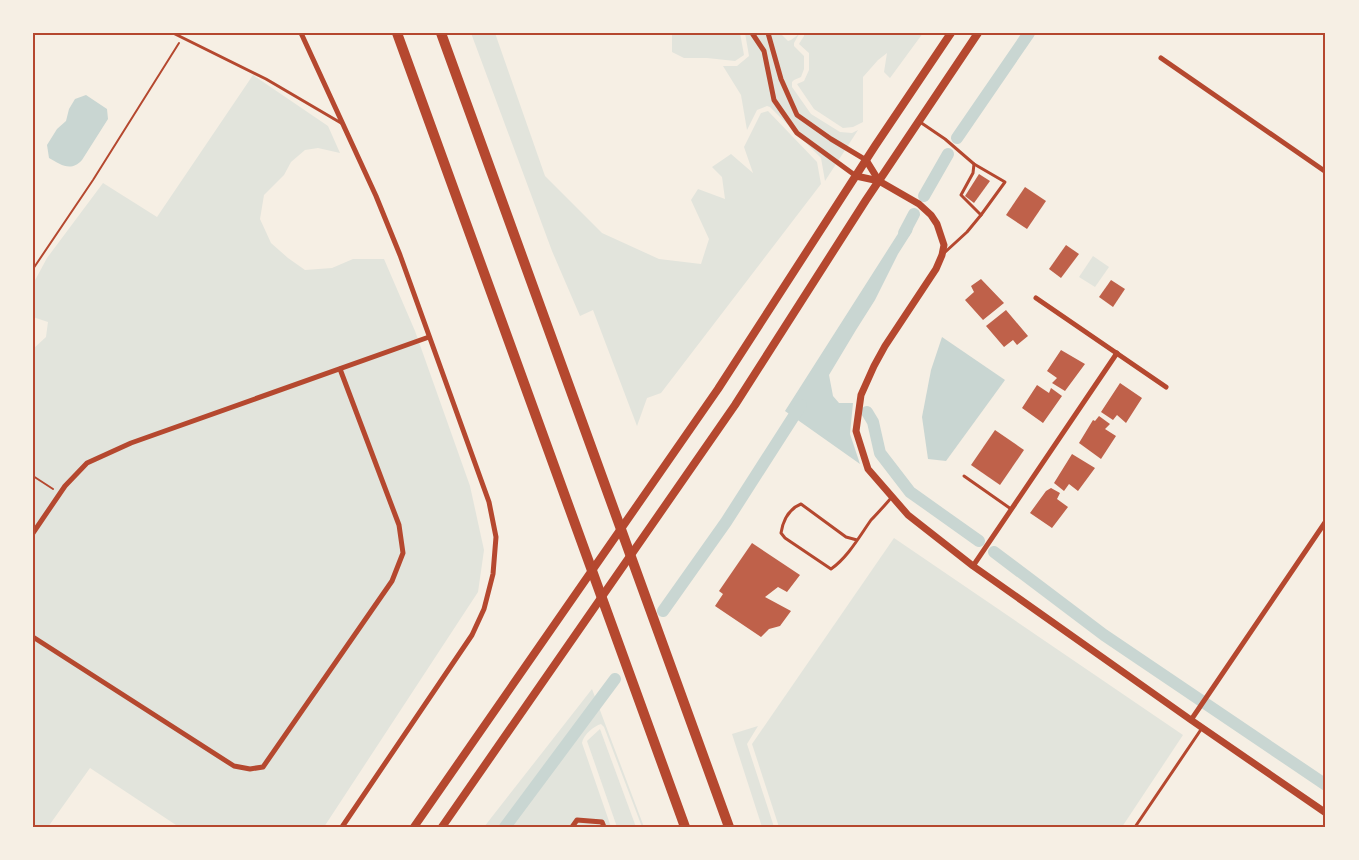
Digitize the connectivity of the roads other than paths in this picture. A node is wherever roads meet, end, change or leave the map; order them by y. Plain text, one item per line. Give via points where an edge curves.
1 (174, 33) edge
2 (301, 33) edge
3 (397, 33) edge
4 (441, 33) edge
5 (752, 33) edge
6 (768, 33) edge
7 (951, 33) edge
8 (978, 33) edge
9 (1161, 58) dead end
10 (780, 79) junction
11 (770, 81) junction
12 (918, 121) junction
13 (343, 124) junction
14 (866, 160) junction
15 (974, 164) junction
16 (1326, 172) edge
17 (856, 176) junction
18 (879, 181) junction
19 (981, 215) junction
20 (942, 255) junction
21 (1036, 298) dead end
22 (429, 337) junction
23 (1117, 353) junction
24 (340, 369) junction
25 (1166, 387) dead end
26 (964, 476) dead end
27 (892, 497) junction
28 (1011, 509) junction
29 (1326, 521) edge
30 (33, 533) edge
31 (857, 540) junction
32 (973, 566) junction
33 (33, 637) edge
34 (1191, 720) junction
35 (1202, 728) junction
36 (1326, 813) edge
37 (342, 827) edge
38 (414, 827) edge
39 (442, 827) edge
40 (572, 827) edge
41 (604, 827) edge
42 (685, 827) edge
43 (729, 827) edge
44 (1135, 827) edge

1 - 13 lane via 266,79
2 - 13 street
3 - 42 highway
4 - 43 highway
5 - 11 street via 764,51
6 - 10 street
7 - 14 main road
8 - 12 main road
9 - 16 street
10 - 11 street
10 - 14 street via 797,115
11 - 17 street via 774,100 797,134
12 - 15 lane
12 - 18 main road
13 - 22 street via 400,255
14 - 17 main road
14 - 18 street
15 - 19 lane via 961,195
15 - 19 lane via 1005,182
17 - 18 street
17 - 38 main road via 718,389
18 - 20 street via 931,215 944,245
18 - 39 main road via 735,405
19 - 20 lane
20 - 27 street via 885,346 861,395 856,431 868,469
21 - 23 street
22 - 24 street
22 - 37 street via 489,502 496,537 493,574 472,635
23 - 25 street
23 - 28 street
24 - 30 street via 131,442 87,463
24 - 33 street via 399,525 403,553 392,581 263,767 234,765
26 - 28 lane
27 - 31 lane
27 - 32 street via 908,515
28 - 32 street
29 - 34 street
31 - 31 lane via 846,537 801,504 782,525 785,538 831,569
32 - 34 street
34 - 35 street
35 - 36 street
35 - 44 lane
40 - 41 street via 577,820 602,822

